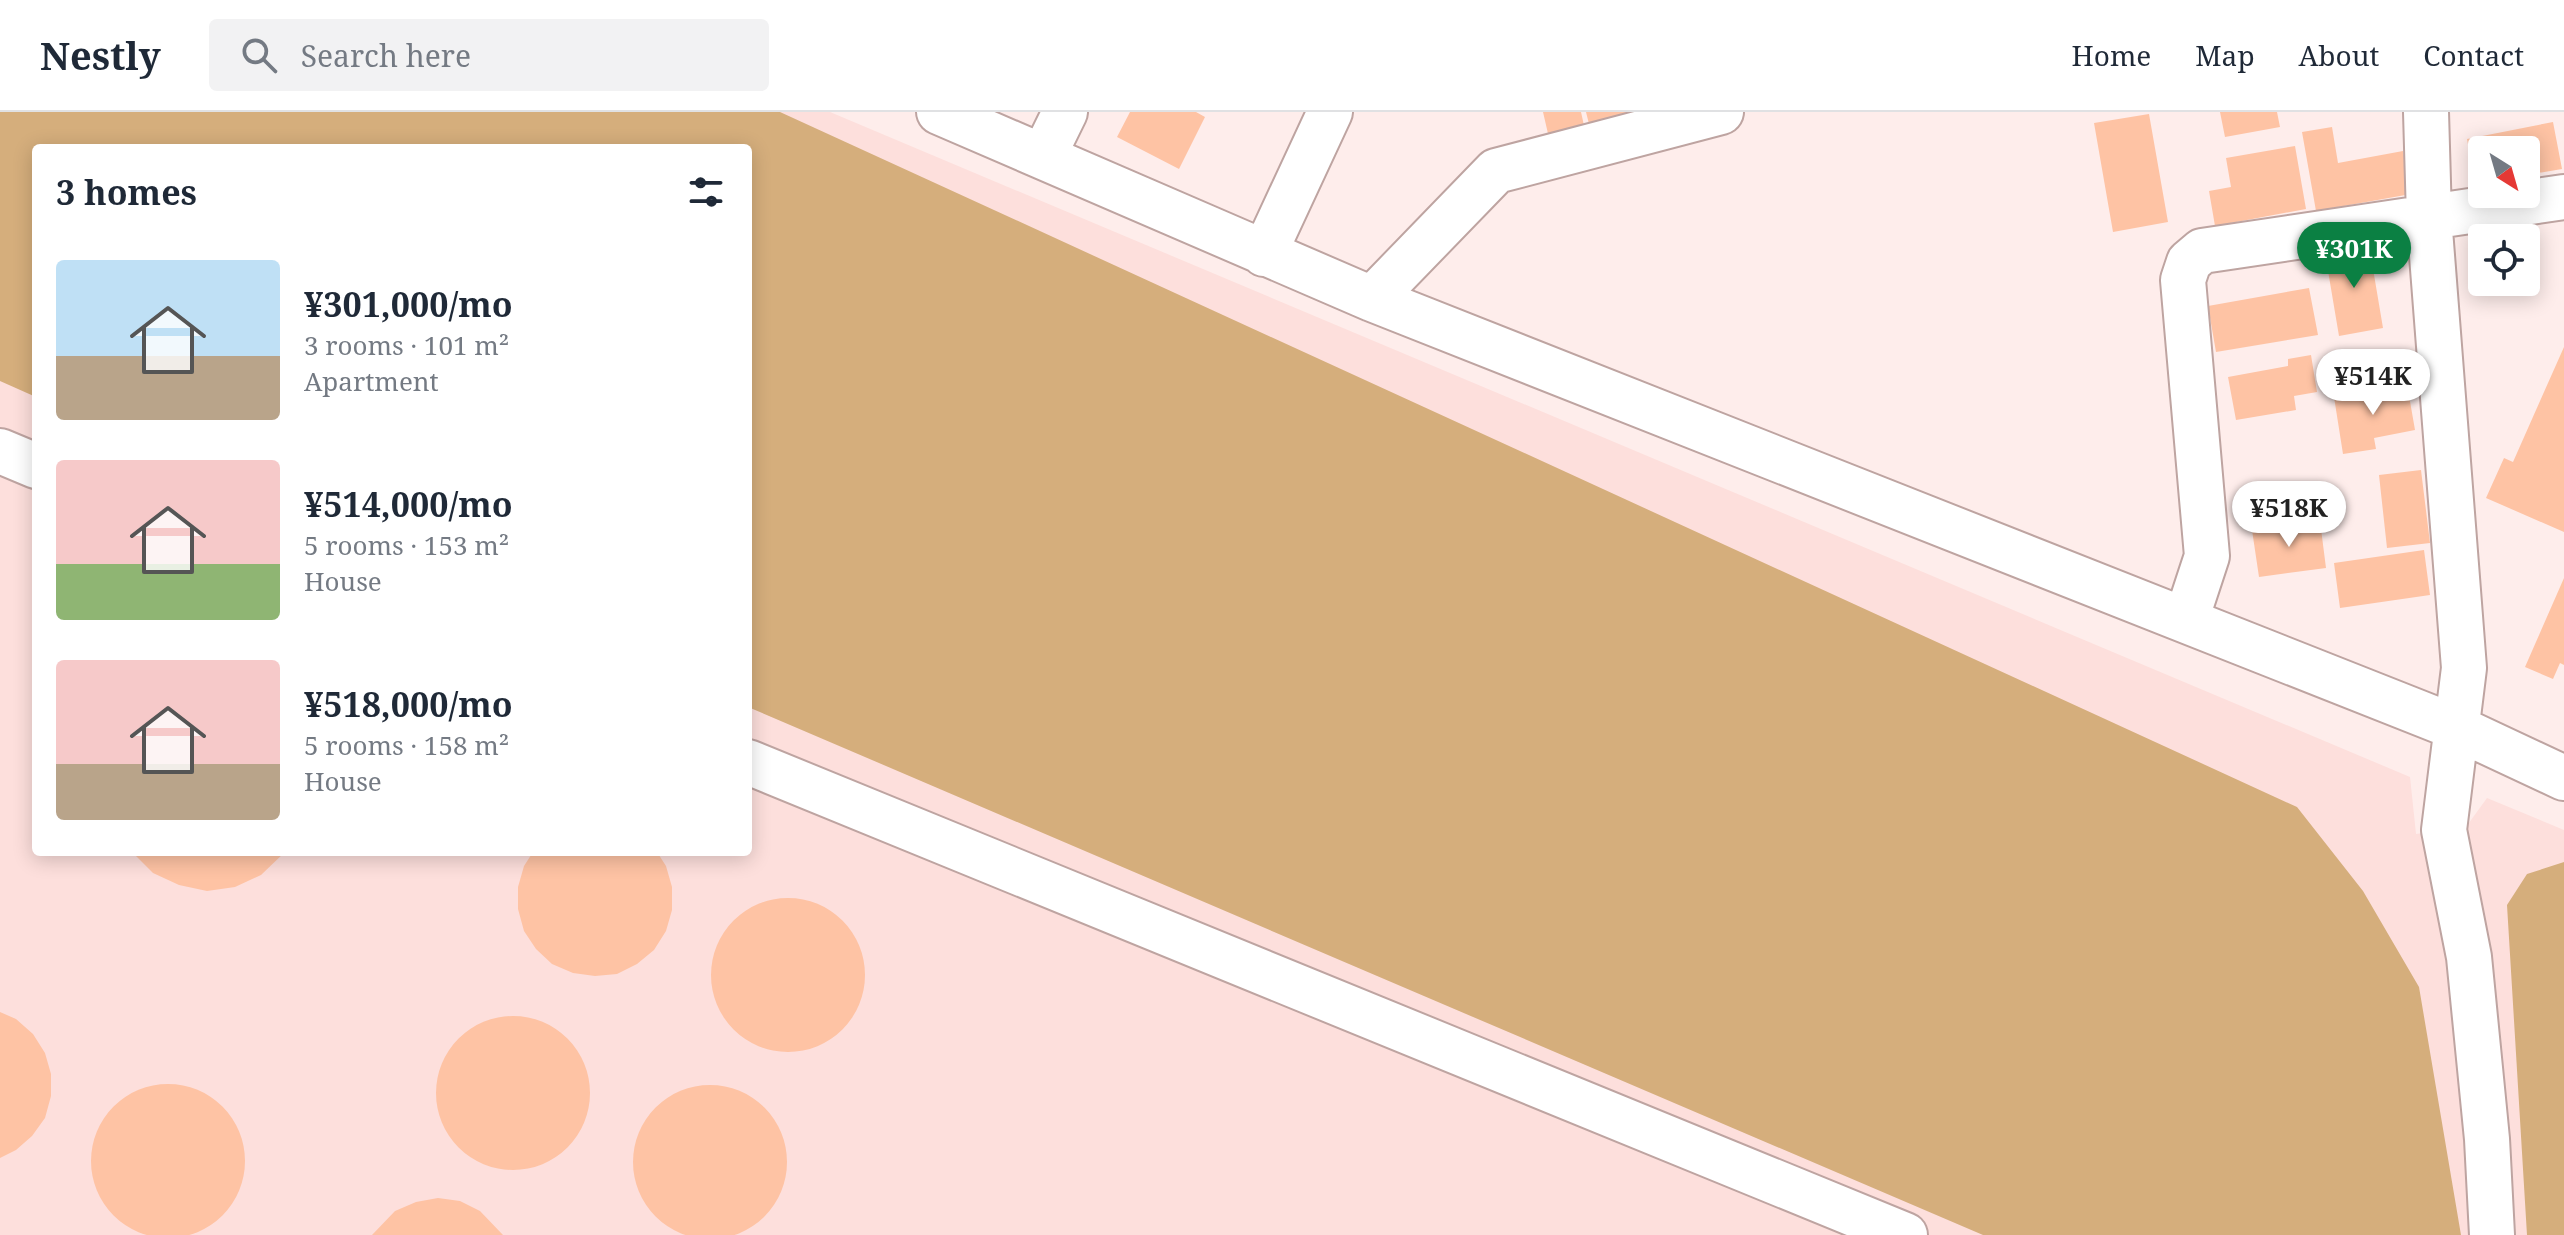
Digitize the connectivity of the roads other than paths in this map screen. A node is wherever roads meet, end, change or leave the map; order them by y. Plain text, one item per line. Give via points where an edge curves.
1 (939, 112) edge
2 (1065, 112) edge
3 (1330, 112) edge
4 (1721, 112) edge
5 (2426, 112) edge
6 (1667, 118) edge
7 (1043, 157) junction
8 (2564, 197) edge
9 (2429, 217) junction
10 (1264, 254) junction
11 (1372, 299) junction
12 (0, 451) edge
13 (32, 464) edge
14 (2186, 620) junction
15 (2455, 727) junction
16 (752, 764) edge
17 (2564, 778) edge
18 (1905, 1235) edge
19 (2492, 1235) edge

1 - 7 street
2 - 7 street
3 - 10 street
4 - 6 street
5 - 9 street
6 - 11 street via 1496,171
7 - 10 street
8 - 9 street
9 - 14 street via 2202,251 2189,262 2183,280 2207,556
9 - 15 street via 2464,668
10 - 11 street
11 - 14 street
12 - 13 street
14 - 15 street
15 - 17 street
15 - 19 street via 2444,830 2469,957
16 - 18 street

